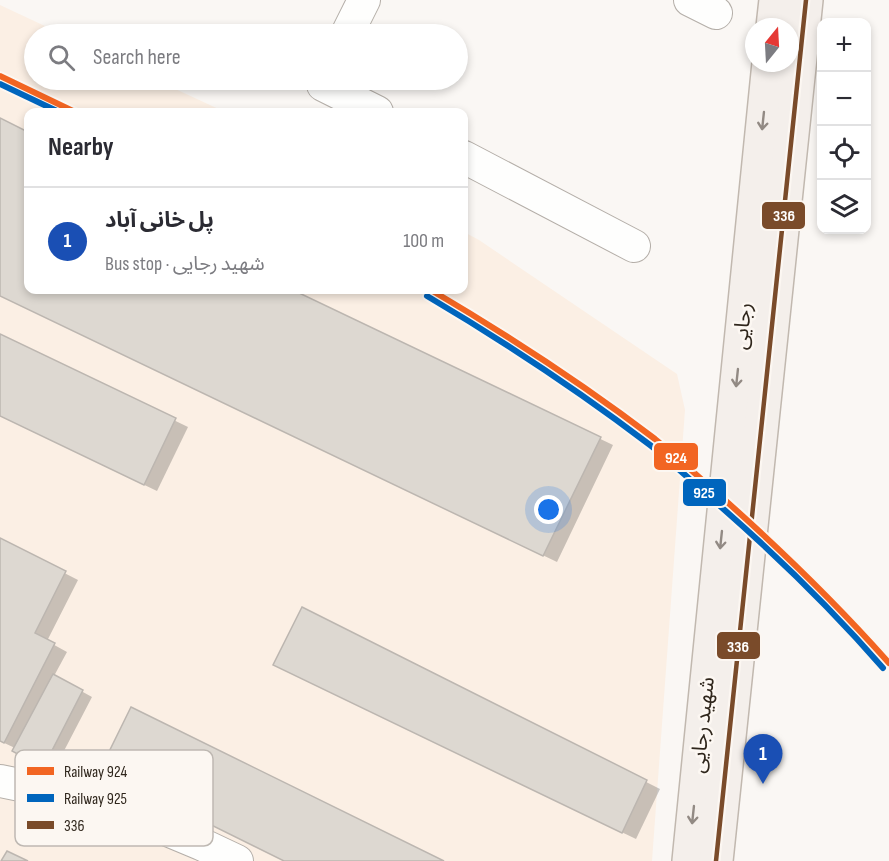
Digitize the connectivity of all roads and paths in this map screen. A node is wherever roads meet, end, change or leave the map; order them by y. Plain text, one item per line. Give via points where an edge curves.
1 (776, 0) edge
2 (806, 0) edge
3 (362, 1) edge
4 (774, 18) edge
5 (352, 24) edge
6 (768, 72) edge
7 (333, 90) edge
8 (369, 108) edge
9 (468, 159) edge
10 (634, 246) dead end
11 (716, 590) joint
12 (741, 613) joint
13 (0, 781) edge
14 (15, 784) edge
15 (205, 846) edge
16 (237, 861) edge
17 (689, 861) edge
18 (717, 861) edge

1 - 4 main road
2 - 12 main road, رجایی
3 - 5 street
6 -> 11 main road, رجایی
7 - 8 street
9 - 10 street
11 -> 17 main road, شهید رجایی
12 - 18 main road, شهید رجایی
13 - 14 street
15 - 16 street

